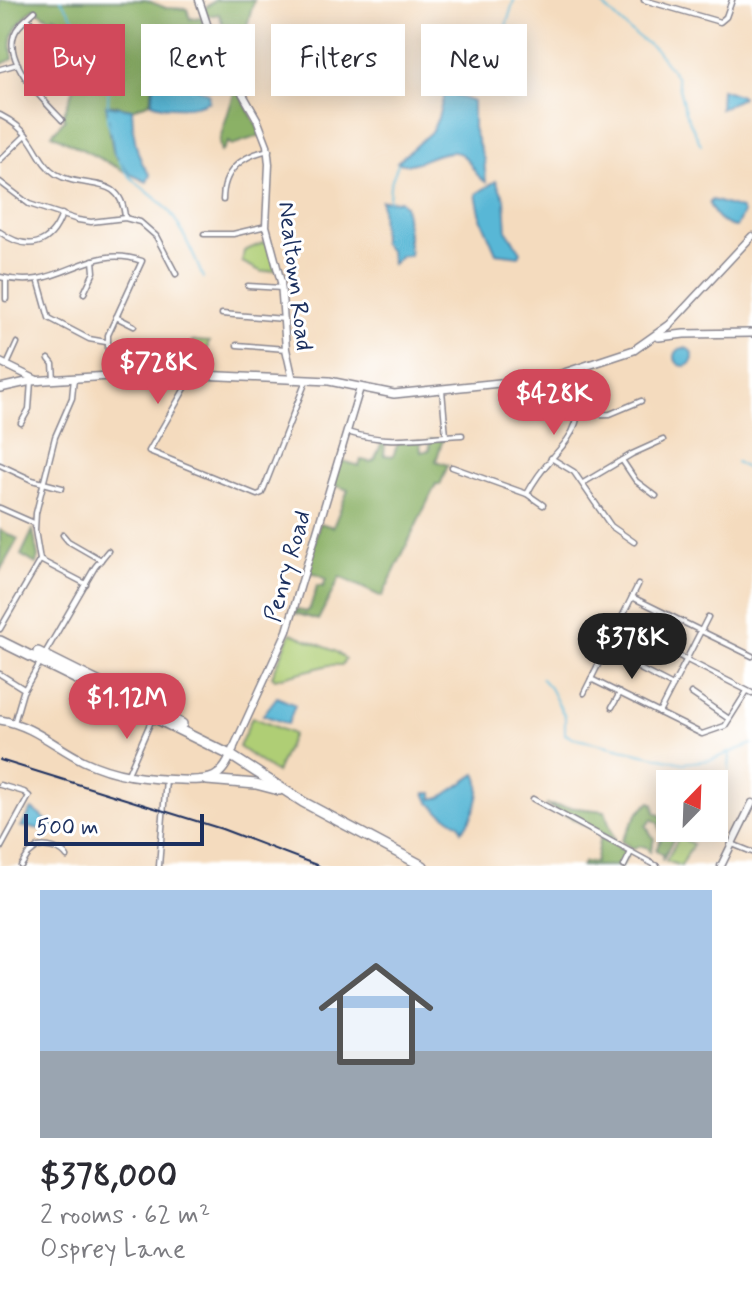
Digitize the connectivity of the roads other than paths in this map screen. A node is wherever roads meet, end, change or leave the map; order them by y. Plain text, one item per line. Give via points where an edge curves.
1 (199, 0) edge
2 (644, 0) edge
3 (732, 0) edge
4 (35, 11) dead end
5 (27, 19) junction
6 (33, 24) edge
7 (18, 64) junction
8 (0, 69) edge
9 (0, 115) edge
10 (62, 120) dead end
11 (26, 135) junction
12 (269, 150) junction
13 (0, 160) edge
14 (0, 182) edge
15 (223, 200) dead end
16 (62, 214) junction
17 (125, 218) junction
18 (266, 226) junction
19 (0, 232) edge
20 (204, 234) dead end
21 (752, 236) edge
22 (93, 260) junction
23 (176, 274) dead end
24 (3, 278) edge
25 (38, 279) junction
26 (248, 286) dead end
27 (282, 288) junction
28 (84, 293) dead end
29 (6, 299) dead end
30 (222, 314) dead end
31 (116, 317) junction
32 (284, 319) junction
33 (134, 326) dead end
34 (668, 326) junction
35 (752, 333) edge
36 (681, 334) junction
37 (654, 338) junction
38 (106, 342) junction
39 (17, 343) dead end
40 (237, 345) dead end
41 (286, 349) junction
42 (49, 359) dead end
43 (3, 364) edge
44 (18, 371) junction
45 (573, 371) junction
46 (193, 374) junction
47 (108, 375) junction
48 (74, 378) junction
49 (54, 379) junction
50 (293, 380) junction
51 (31, 381) junction
52 (306, 381) junction
53 (0, 388) edge
54 (360, 388) junction
55 (442, 389) junction
56 (641, 401) dead end
57 (578, 415) junction
58 (21, 423) dead end
59 (347, 432) junction
60 (462, 435) dead end
61 (446, 436) junction
62 (663, 440) dead end
63 (551, 458) junction
64 (622, 460) junction
65 (0, 465) edge
66 (452, 467) dead end
67 (44, 483) junction
68 (583, 483) junction
69 (62, 488) dead end
70 (527, 494) junction
71 (656, 496) dead end
72 (543, 505) dead end
73 (0, 508) edge
74 (35, 523) junction
75 (63, 535) dead end
76 (634, 542) dead end
77 (108, 551) dead end
78 (40, 560) junction
79 (101, 560) junction
80 (86, 584) junction
81 (638, 585) dead end
82 (632, 597) junction
83 (708, 617) dead end
84 (618, 625) junction
85 (701, 631) junction
86 (0, 632) edge
87 (0, 641) edge
88 (605, 651) junction
89 (752, 656) edge
90 (43, 658) junction
91 (686, 660) junction
92 (0, 674) edge
93 (591, 679) junction
94 (673, 686) junction
95 (24, 689) junction
96 (750, 692) edge
97 (584, 693) dead end
98 (620, 693) junction
99 (691, 693) dead end
100 (612, 707) dead end
101 (659, 713) junction
102 (155, 714) junction
103 (729, 719) junction
104 (0, 720) edge
105 (14, 723) junction
106 (231, 753) junction
107 (127, 776) junction
108 (166, 779) junction
109 (203, 780) junction
110 (0, 785) edge
111 (533, 799) dead end
112 (303, 802) junction
113 (752, 803) edge
114 (331, 815) junction
115 (732, 844) junction
116 (0, 849) edge
117 (631, 852) junction
118 (752, 852) edge
119 (67, 857) dead end
120 (21, 866) edge
121 (159, 866) edge
122 (423, 866) edge
123 (624, 866) edge
124 (657, 866) edge
125 (721, 866) edge

1 - 12 street, Nealtown Road via 213,42
2 - 3 street via 720,22
4 - 5 street
5 - 6 street
5 - 7 street via 13,41
7 - 8 street
7 - 10 street
9 - 11 street
11 - 13 street
11 - 17 street via 56,174 111,189
12 - 15 street via 235,165
12 - 18 street, Nealtown Road
14 - 16 street via 29,204
16 - 17 street via 91,222
16 - 19 street via 54,233 41,241 19,242
17 - 23 street via 151,230
18 - 20 street
18 - 27 street, Nealtown Road
21 - 34 street
22 - 25 street
22 - 28 street via 94,272
22 - 31 street via 142,261
24 - 25 street
24 - 29 street
25 - 38 street via 49,318
26 - 27 street
27 - 32 street, Nealtown Road
30 - 32 street
31 - 33 street
31 - 38 street
32 - 41 street, Nealtown Road
34 - 36 main road
34 - 37 main road
35 - 36 main road
36 - 37 main road
37 - 45 main road
38 - 47 street
39 - 43 street
40 - 41 street
41 - 50 street, Nealtown Road
42 - 49 street
43 - 44 street
44 - 51 street
44 - 51 street
45 - 55 main road via 532,381
45 - 57 street
46 - 47 main road
46 - 50 main road
46 - 52 street via 149,451 260,495
47 - 48 main road
48 - 49 main road
48 - 67 street
49 - 51 main road
50 - 52 main road
51 - 53 main road
51 - 58 street via 29,409
52 - 54 main road
54 - 55 main road via 390,394
54 - 59 street, Penry Road
55 - 61 street
56 - 57 street via 610,414
57 - 63 street via 569,441
59 - 61 street via 379,441
59 - 106 street, Penry Road via 287,631
60 - 61 street
62 - 64 street
63 - 68 street
63 - 70 street
64 - 68 street
64 - 71 street via 636,481
65 - 67 street
66 - 70 street
67 - 69 street
67 - 74 street
68 - 76 street via 611,526
70 - 72 street
73 - 74 street
74 - 78 street
75 - 79 street
77 - 79 street
78 - 80 street
78 - 86 street
79 - 80 street
80 - 90 street
81 - 82 street
82 - 84 street
82 - 85 street
83 - 85 street
84 - 88 street
84 - 91 street
85 - 89 street
85 - 91 street
86 - 90 highway
87 - 90 highway
88 - 93 street
88 - 94 street
90 - 95 street
90 - 102 highway
90 - 102 highway
91 - 94 street
91 - 96 street
92 - 95 street
93 - 97 street
93 - 98 street
94 - 101 street
95 - 105 street
96 - 103 street
98 - 100 street
98 - 101 street
99 - 103 street
101 - 103 street via 702,734 722,728
102 - 106 highway
102 - 106 highway
102 - 107 street
104 - 105 main road
105 - 107 main road via 89,764
106 - 109 main road via 218,772
106 - 112 highway
106 - 114 highway
107 - 108 main road
108 - 109 main road
108 - 121 street
109 - 112 highway via 261,785
110 - 116 street via 24,792 28,800
111 - 117 street
112 - 114 highway
113 - 115 street
114 - 122 highway
115 - 118 street
115 - 125 street
117 - 123 street
117 - 124 street
119 - 120 street via 43,846 31,851

